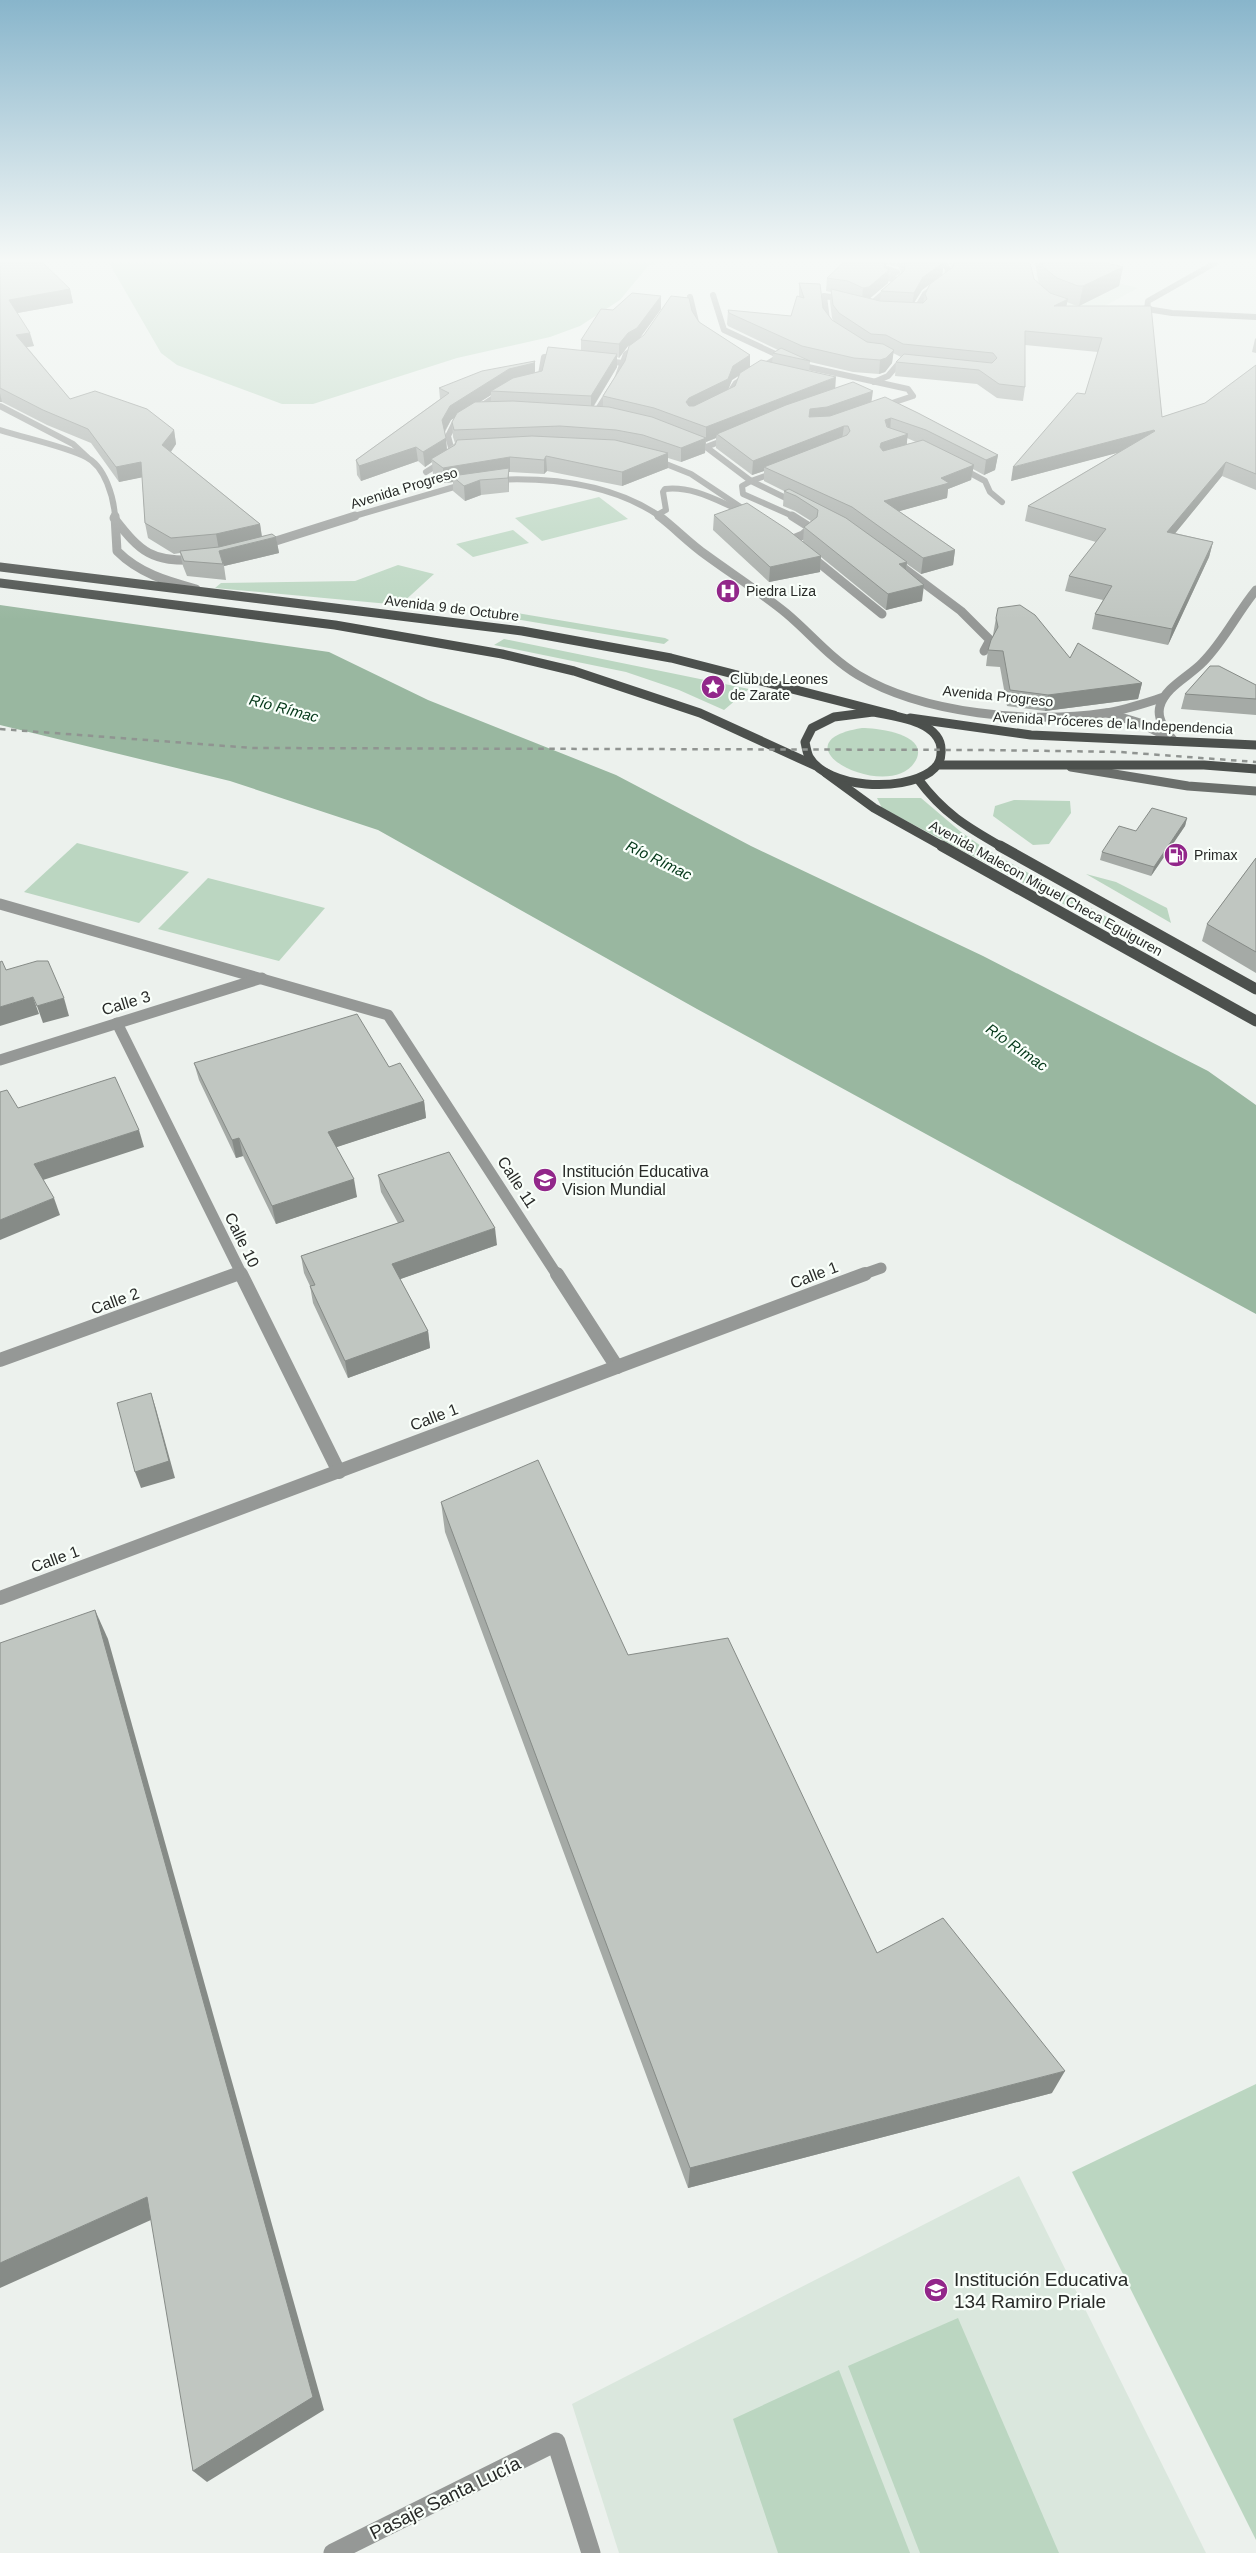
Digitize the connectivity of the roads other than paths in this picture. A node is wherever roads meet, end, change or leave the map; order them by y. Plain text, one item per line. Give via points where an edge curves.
1 (615, 382) edge
2 (737, 382) edge
3 (875, 382) joint
4 (512, 387) edge
5 (860, 387) edge
6 (715, 404) edge
7 (0, 406) edge
8 (494, 410) edge
9 (476, 411) junction
10 (868, 411) edge
11 (594, 415) edge
12 (0, 430) edge
13 (739, 434) edge
14 (684, 438) edge
15 (706, 447) junction
16 (641, 456) edge
17 (87, 457) junction
18 (949, 462) edge
19 (787, 468) edge
20 (426, 472) dead end
21 (751, 481) junction
22 (1002, 502) dead end
23 (809, 509) edge
24 (657, 515) junction
25 (114, 518) junction
26 (783, 535) edge
27 (791, 540) junction
28 (252, 548) edge
29 (888, 557) edge
30 (206, 559) edge
31 (0, 567) edge
32 (0, 583) edge
33 (1256, 590) edge
34 (216, 594) junction
35 (882, 614) dead end
36 (984, 651) dead end
37 (1164, 696) junction
38 (1106, 713) junction
39 (894, 715) junction
40 (910, 718) junction
41 (1174, 741) junction
42 (1256, 745) edge
43 (1052, 764) junction
44 (938, 765) junction
45 (816, 766) junction
46 (1256, 769) edge
47 (826, 773) junction
48 (918, 778) junction
49 (1256, 791) edge
50 (0, 904) edge
51 (18, 909) junction
52 (0, 914) edge
53 (262, 978) junction
54 (1256, 990) edge
55 (1256, 1021) edge
56 (117, 1023) junction
57 (0, 1060) edge
58 (881, 1268) dead end
59 (240, 1273) junction
60 (0, 1360) edge
61 (618, 1367) junction
62 (339, 1472) junction
63 (0, 1598) edge
64 (333, 2553) edge
65 (591, 2553) edge

1 - 11 street
2 - 6 street via 732,389 732,396
3 - 5 street
3 - 10 street via 908,389 913,396
4 - 9 street
7 - 17 street via 72,444
8 - 9 street
9 - 20 street via 454,424 448,436 453,455
12 - 17 street
13 - 15 street
14 - 15 street
15 - 21 street
16 - 24 street via 666,462 715,487 754,516 672,487 663,492 666,510
17 - 25 street via 101,472 108,486 114,501
18 - 22 street via 985,481 990,492
19 - 21 street
21 - 23 street
21 - 27 street via 742,486 743,494 803,521 811,528
24 - 28 street, Avenida Progreso via 610,494 568,483 518,479 478,481 436,490
24 - 38 street, Avenida Progreso via 872,683 916,699 1002,713 1060,717
25 - 30 street via 136,548 147,554 177,561
25 - 34 street via 117,551 133,566 172,583
26 - 27 street
27 - 35 street
29 - 36 street via 961,611 990,640
31 - 34 main road, Avenida 9 de Octubre
32 - 45 main road via 335,625 574,670 700,712
33 - 37 street via 1204,662
34 - 39 main road, Avenida 9 de Octubre via 480,625 604,644
37 - 38 street, Avenida Progreso
37 - 41 street via 1159,715
38 - 41 street, Avenida Progreso via 1140,722
39 - 40 main road, Avenida Próceres de la Independencia
39 - 45 main road via 852,712 833,716 818,724 808,733 804,744 806,755
40 - 41 main road, Avenida Próceres de la Independencia via 976,730 1031,735
40 - 44 main road via 935,735 941,745
41 - 42 main road, Avenida Próceres de la Independencia
43 - 44 main road
43 - 46 main road via 1204,765
43 - 49 main road via 1188,786
44 - 48 main road
45 - 47 main road
47 - 48 main road via 842,780 868,784 901,783
47 - 55 main road, Avenida Malecon Miguel Checa Eguiguren via 874,808
48 - 54 main road, Avenida Malecon Miguel Checa Eguiguren via 935,802 968,828
50 - 51 street
51 - 52 street
51 - 53 street
53 - 56 street, Calle 3
53 - 61 street, Calle 11 via 388,1015
56 - 57 street, Calle 3
56 - 59 street, Calle 10
58 - 61 street, Calle 1
59 - 60 street, Calle 2
59 - 62 street, Calle 10
61 - 62 street, Calle 1
62 - 63 street, Calle 1
64 - 65 street, Pasaje Santa Lucía via 556,2442

